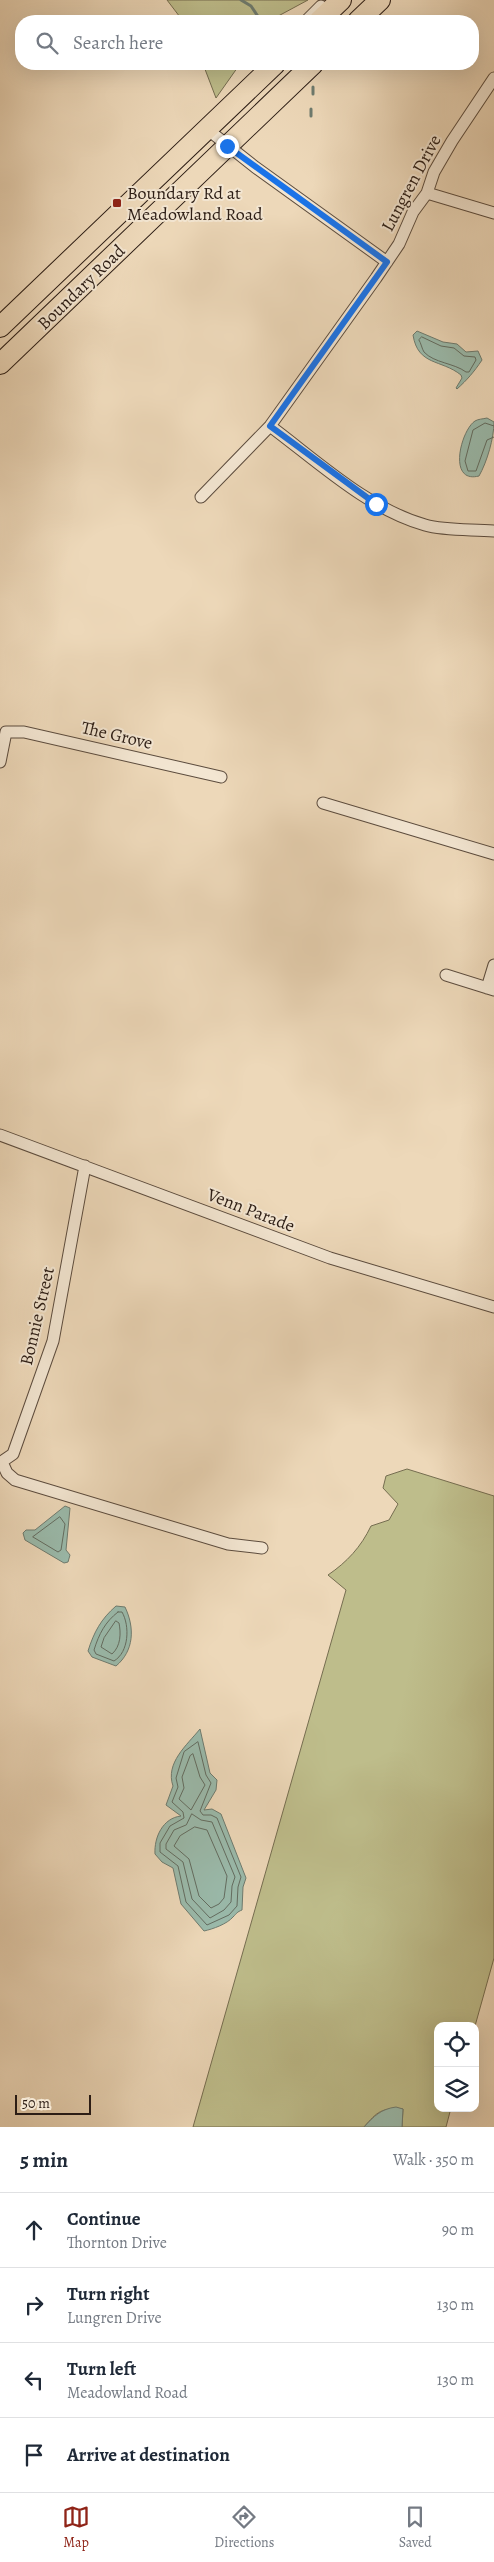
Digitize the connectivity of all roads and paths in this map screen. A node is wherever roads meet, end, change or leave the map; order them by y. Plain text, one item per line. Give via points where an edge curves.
1 (327, 0) edge
2 (341, 0) edge
3 (380, 0) edge
4 (312, 15) edge
5 (325, 15) edge
6 (364, 15) edge
7 (260, 70) edge
8 (269, 70) edge
9 (307, 70) edge
10 (494, 78) edge
11 (237, 100) junction
12 (207, 129) junction
13 (227, 146) junction
14 (427, 193) junction
15 (494, 213) edge
16 (387, 262) junction
17 (0, 327) edge
18 (0, 364) edge
19 (270, 426) junction
20 (201, 497) dead end
21 (494, 531) edge
22 (0, 762) edge
23 (221, 776) dead end
24 (323, 803) dead end
25 (494, 854) edge
26 (494, 965) edge
27 (446, 975) dead end
28 (491, 989) edge
29 (0, 1135) edge
30 (85, 1166) junction
31 (494, 1307) edge
32 (1, 1462) edge
33 (262, 1548) dead end

1 - 4 street
2 - 5 highway
3 - 6 highway
7 - 11 street
8 - 11 highway, Boundary Road
9 - 13 highway, Boundary Road
10 - 14 street, Lungren Drive via 434,172
11 - 12 highway, Boundary Road
12 - 13 street
12 - 17 highway, Boundary Road
13 - 16 street
13 - 18 highway, Boundary Road
14 - 15 street
14 - 16 street, Lungren Drive via 413,212
16 - 19 street, Lungren Drive
19 - 20 street, Lungren Drive
19 - 21 street via 376,504 400,517 428,526
22 - 23 street, The Grove via 6,732 24,732
24 - 25 street
26 - 28 street
27 - 28 street
29 - 30 street, Venn Parade
30 - 31 street, Venn Parade via 330,1258
30 - 32 street, Bonnie Street via 53,1341 13,1454
32 - 33 street via 15,1480 228,1544

